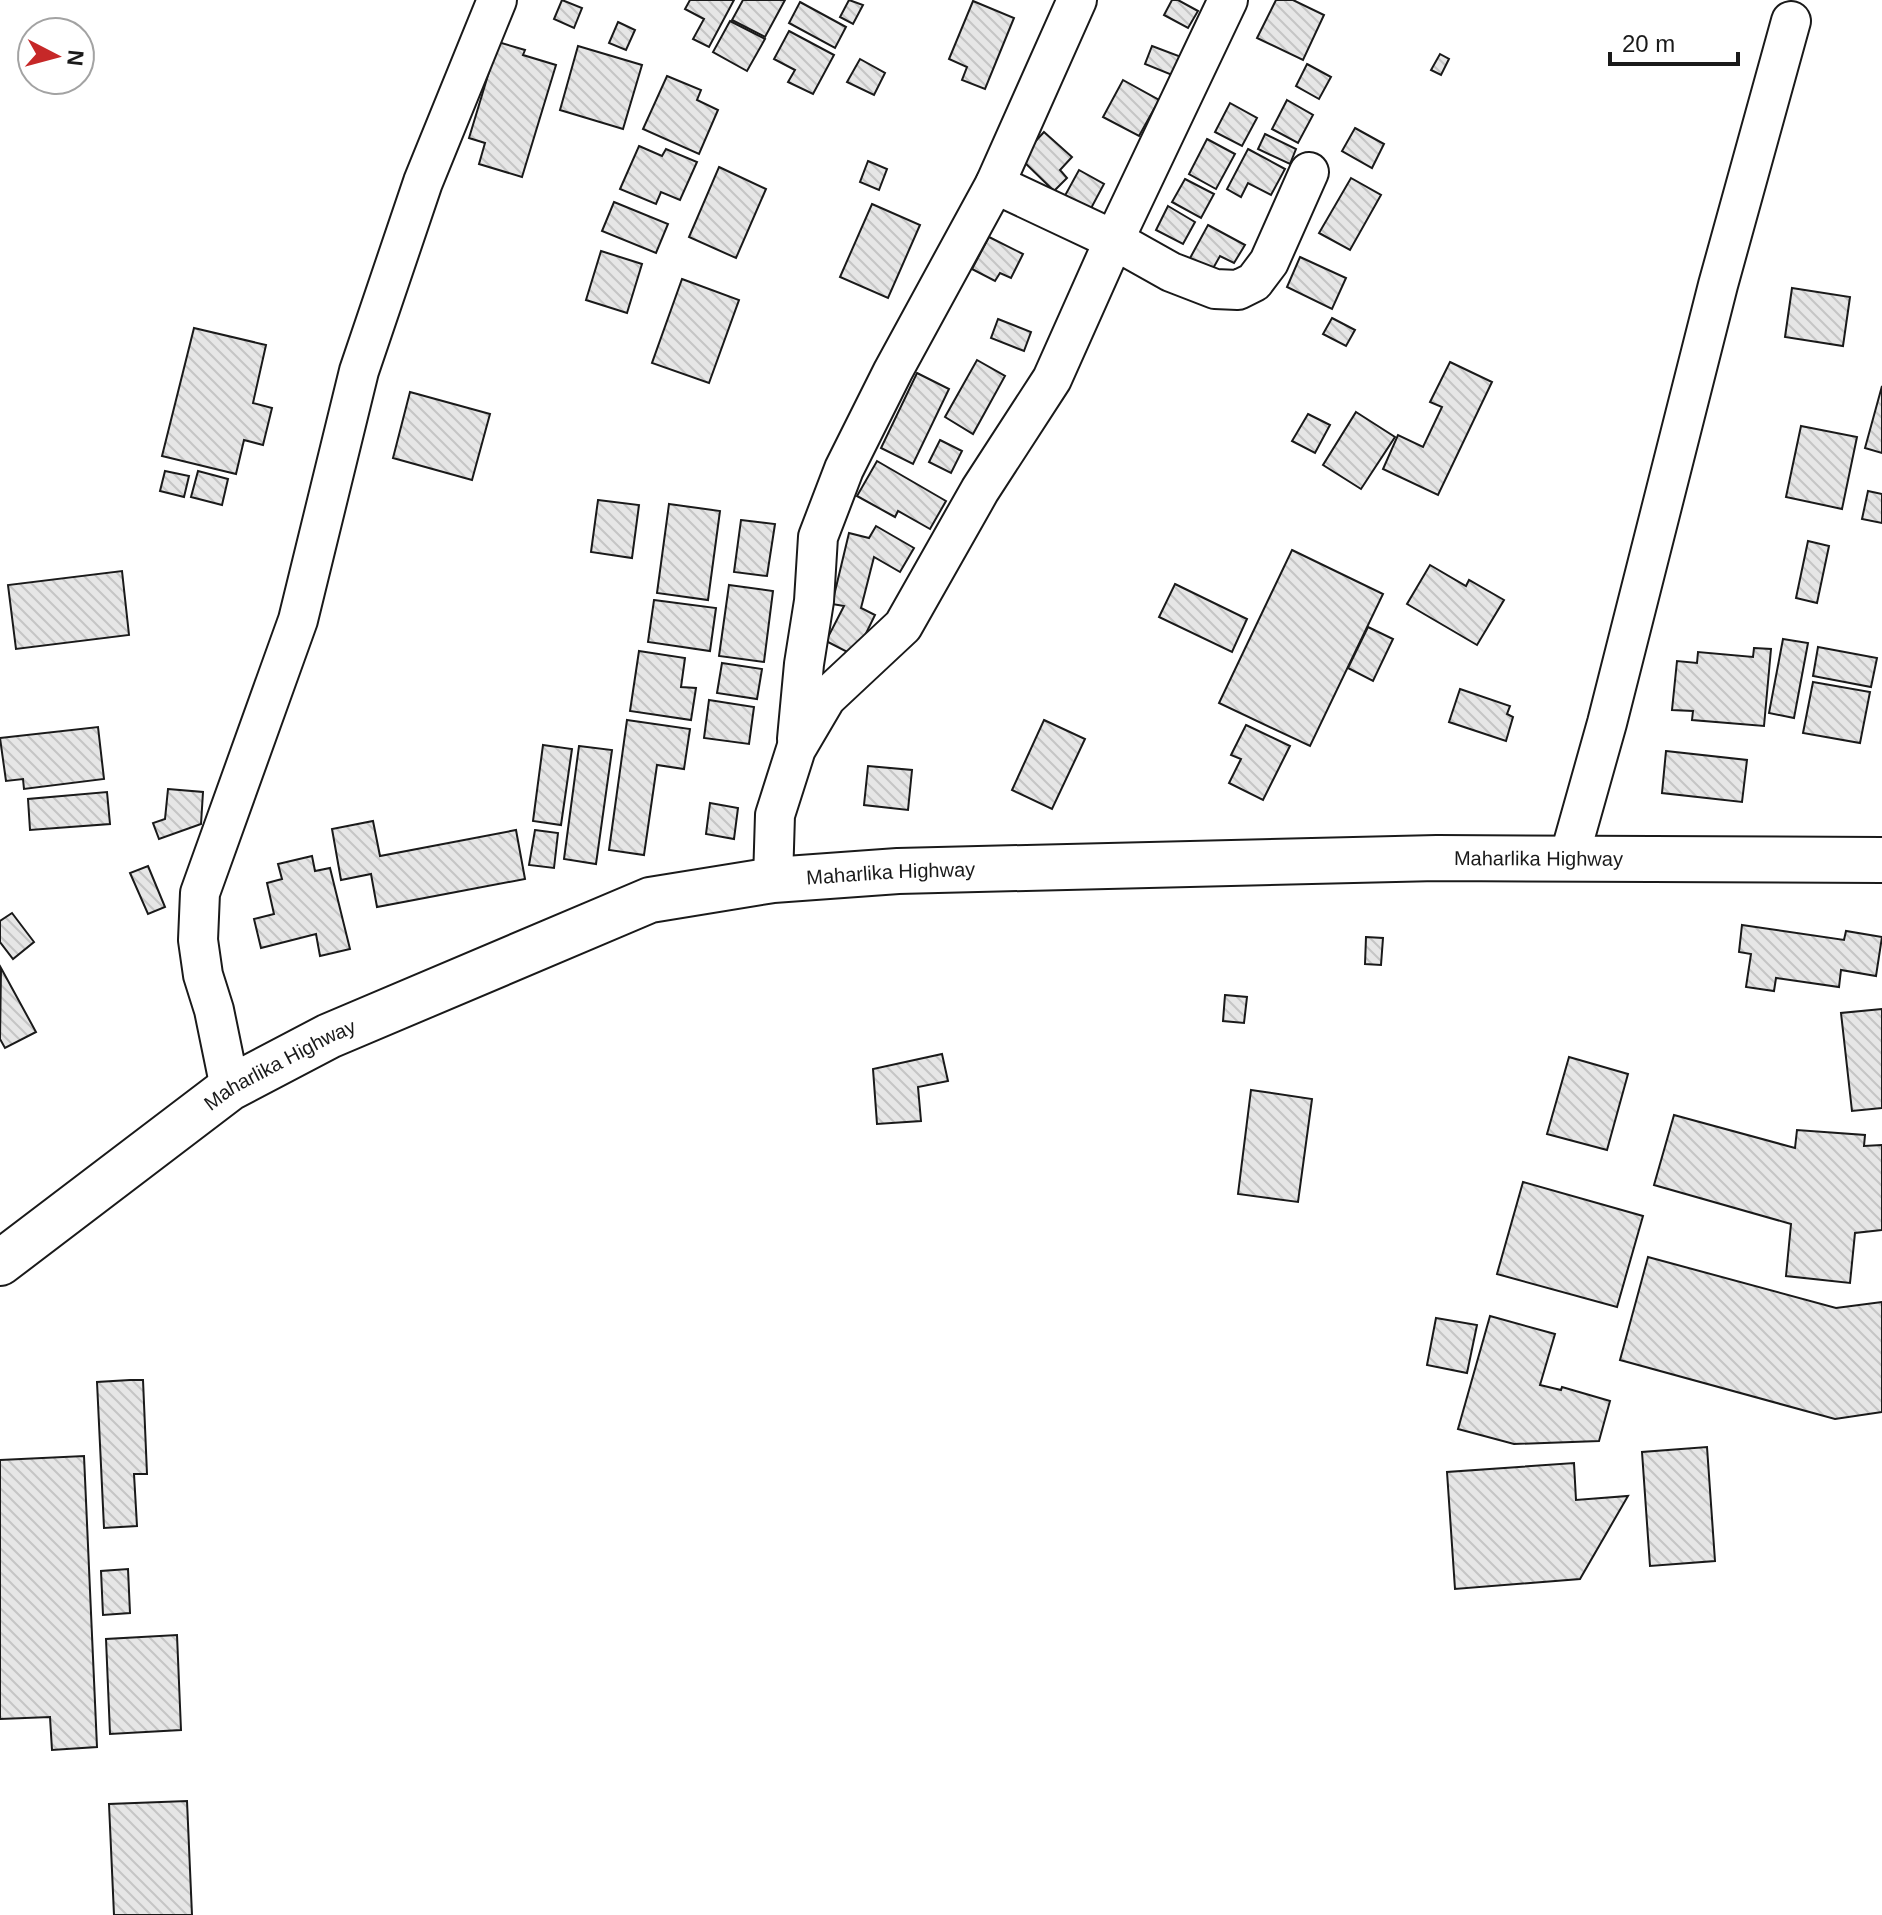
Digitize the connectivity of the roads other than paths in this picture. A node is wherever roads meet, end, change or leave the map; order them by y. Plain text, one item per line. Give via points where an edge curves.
1 (497, 0) edge
2 (1077, 0) edge
3 (1228, 0) edge
4 (1791, 21) dead end
5 (1309, 172) dead end
6 (995, 184) junction
7 (1114, 240) junction
8 (796, 749) junction
9 (1569, 858) junction
10 (1882, 860) edge
11 (773, 880) junction
12 (230, 1088) junction
13 (0, 1263) edge

1 - 12 street via 423,182 359,371 298,620 200,893 203,975
2 - 6 street
3 - 7 street
4 - 9 street
5 - 7 street via 1269,262 1254,282 1238,290 1215,289 1171,272
6 - 7 street
6 - 8 street via 893,371 818,537
7 - 8 street via 1052,379 980,490 903,626 826,698
8 - 11 street via 775,815
9 - 10 highway, Maharlika Highway
9 - 11 highway, Maharlika Highway via 898,871
11 - 12 highway, Maharlika Highway via 650,900 329,1036
12 - 13 highway, Maharlika Highway

